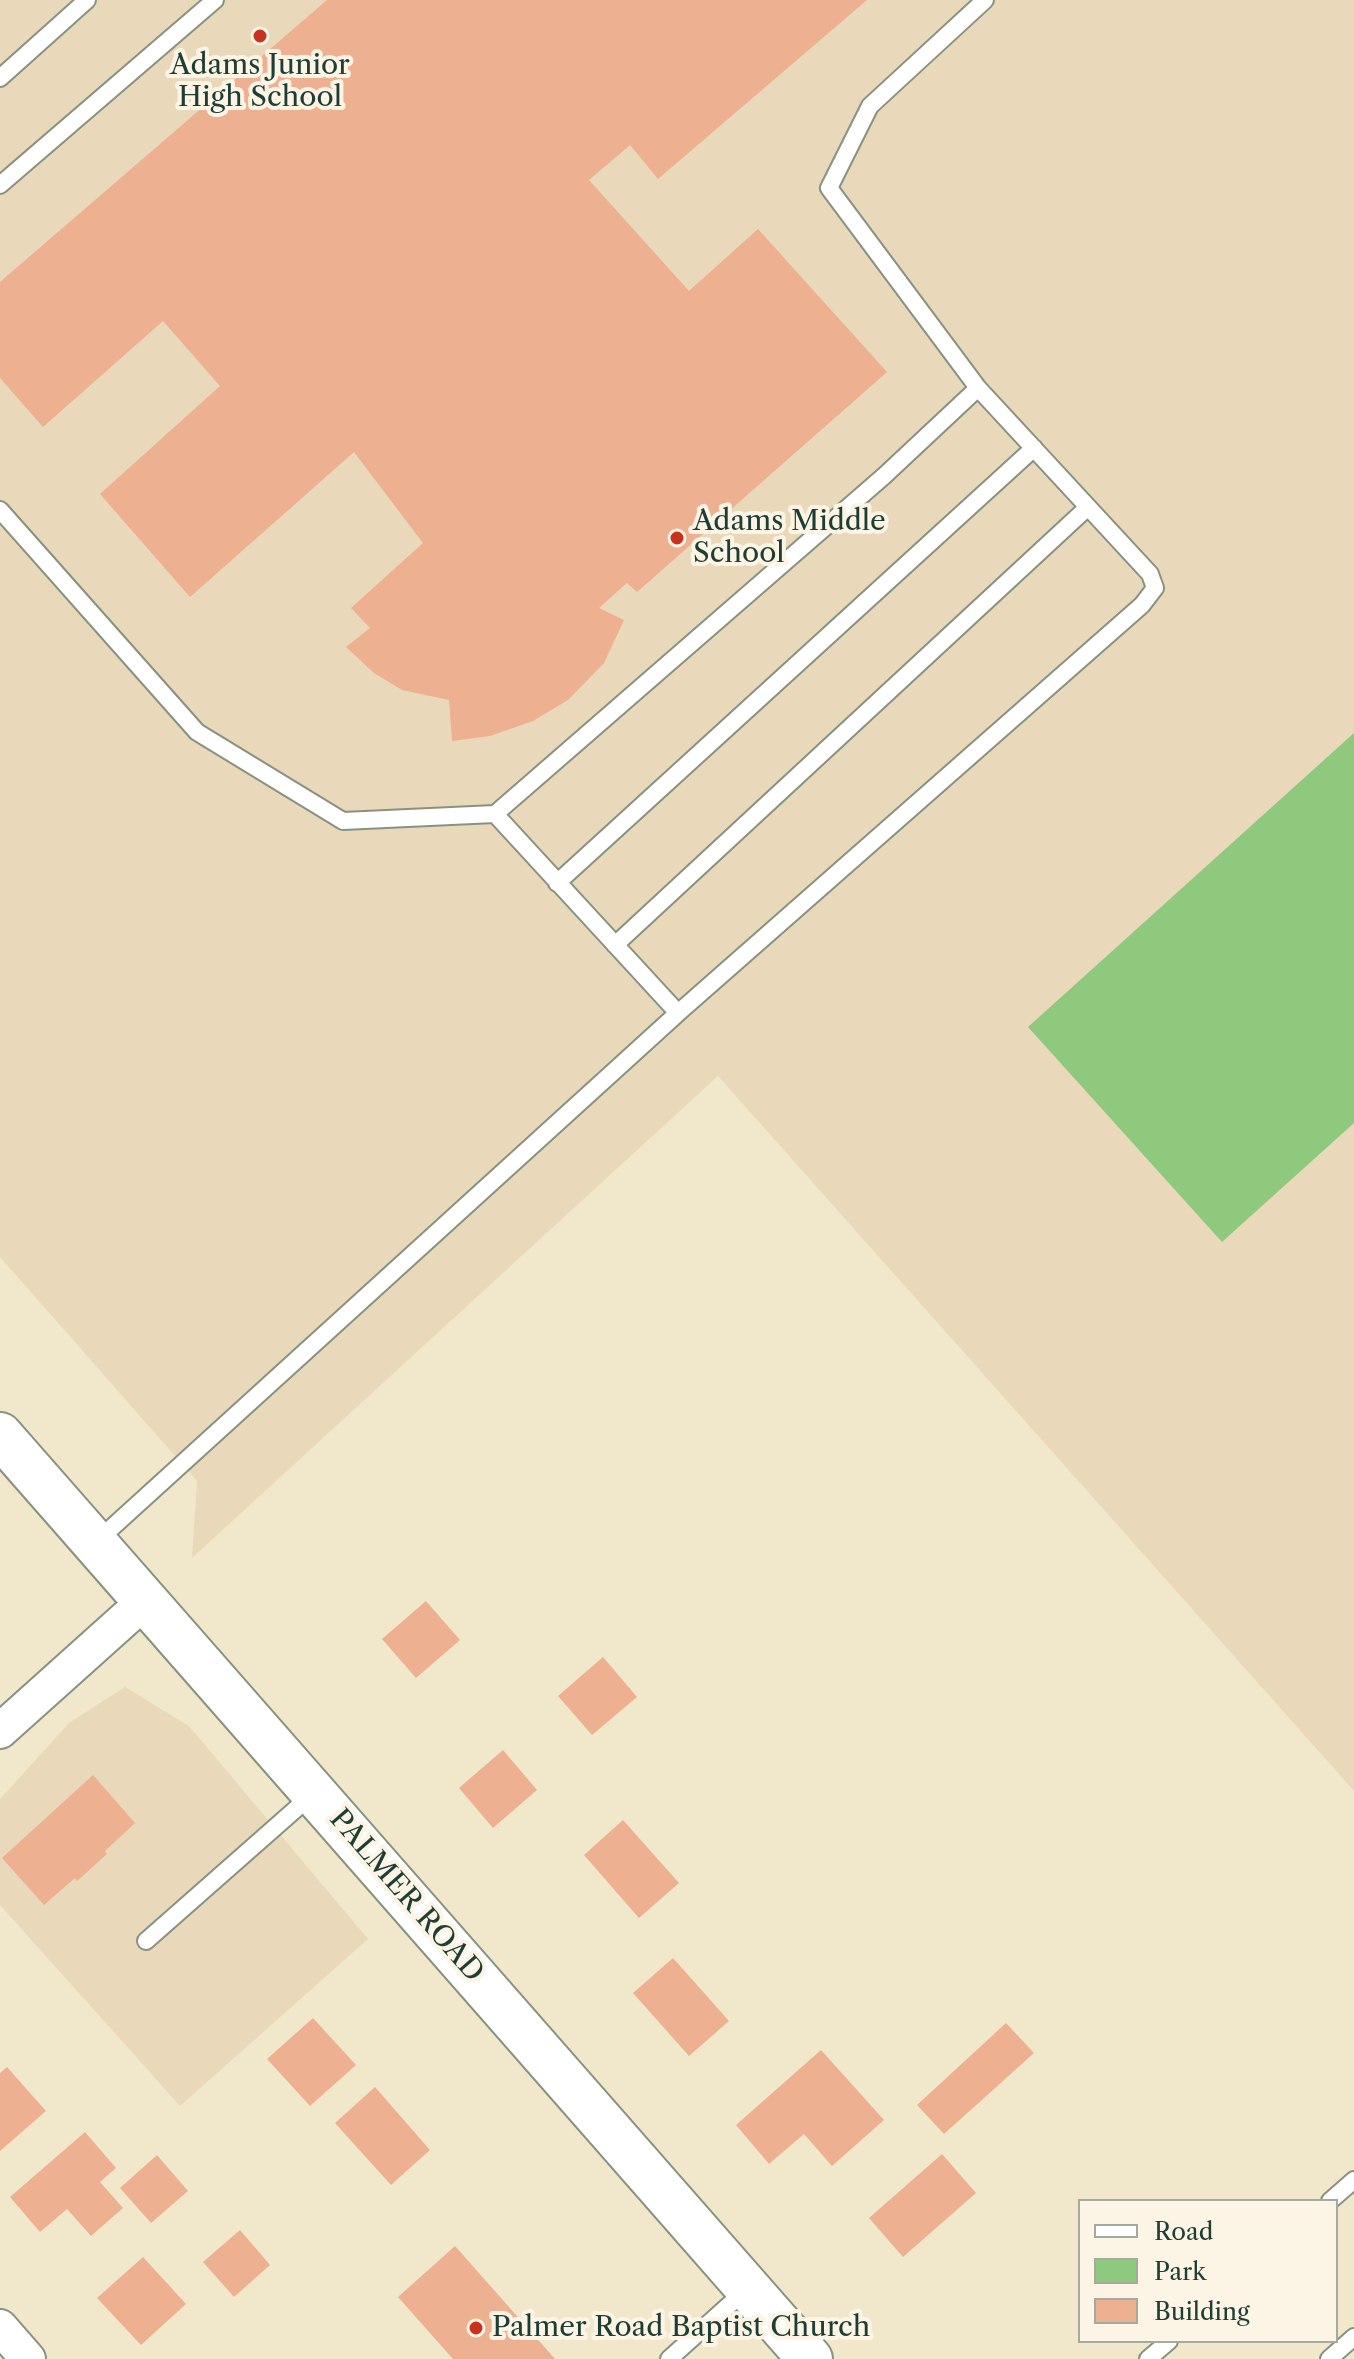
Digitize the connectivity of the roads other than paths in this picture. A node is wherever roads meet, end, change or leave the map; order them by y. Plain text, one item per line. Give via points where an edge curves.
1 (87, 0) edge
2 (215, 0) edge
3 (985, 0) edge
4 (0, 78) edge
5 (0, 185) edge
6 (978, 388) junction
7 (1034, 448) junction
8 (1088, 507) junction
9 (0, 510) edge
10 (495, 814) junction
11 (557, 883) junction
12 (615, 945) junction
13 (678, 1013) junction
14 (0, 1435) edge
15 (94, 1543) junction
16 (145, 1601) junction
17 (0, 1731) edge
18 (315, 1792) junction
19 (146, 1941) dead end
20 (1354, 2180) edge
21 (1332, 2199) edge
22 (748, 2288) junction
23 (0, 2327) edge
24 (1354, 2337) edge
25 (1167, 2343) edge
26 (28, 2359) edge
27 (669, 2359) edge
28 (810, 2359) edge
29 (1148, 2359) edge
30 (1329, 2359) edge

1 - 4 lane
2 - 5 lane
3 - 6 lane via 870,106 829,188
6 - 7 lane
6 - 10 lane
7 - 8 lane
7 - 11 lane
8 - 12 lane
8 - 13 lane via 1150,574 1155,588 1142,605
9 - 10 lane via 197,732 343,821
10 - 11 lane
11 - 12 lane
12 - 13 lane
13 - 15 lane
14 - 15 street, PALMER ROAD
15 - 16 street, PALMER ROAD
16 - 17 street
16 - 18 street, PALMER ROAD
18 - 19 lane
18 - 22 street, PALMER ROAD
20 - 21 lane
22 - 27 lane
22 - 28 street, PALMER ROAD
23 - 26 street
24 - 30 lane
25 - 29 lane

